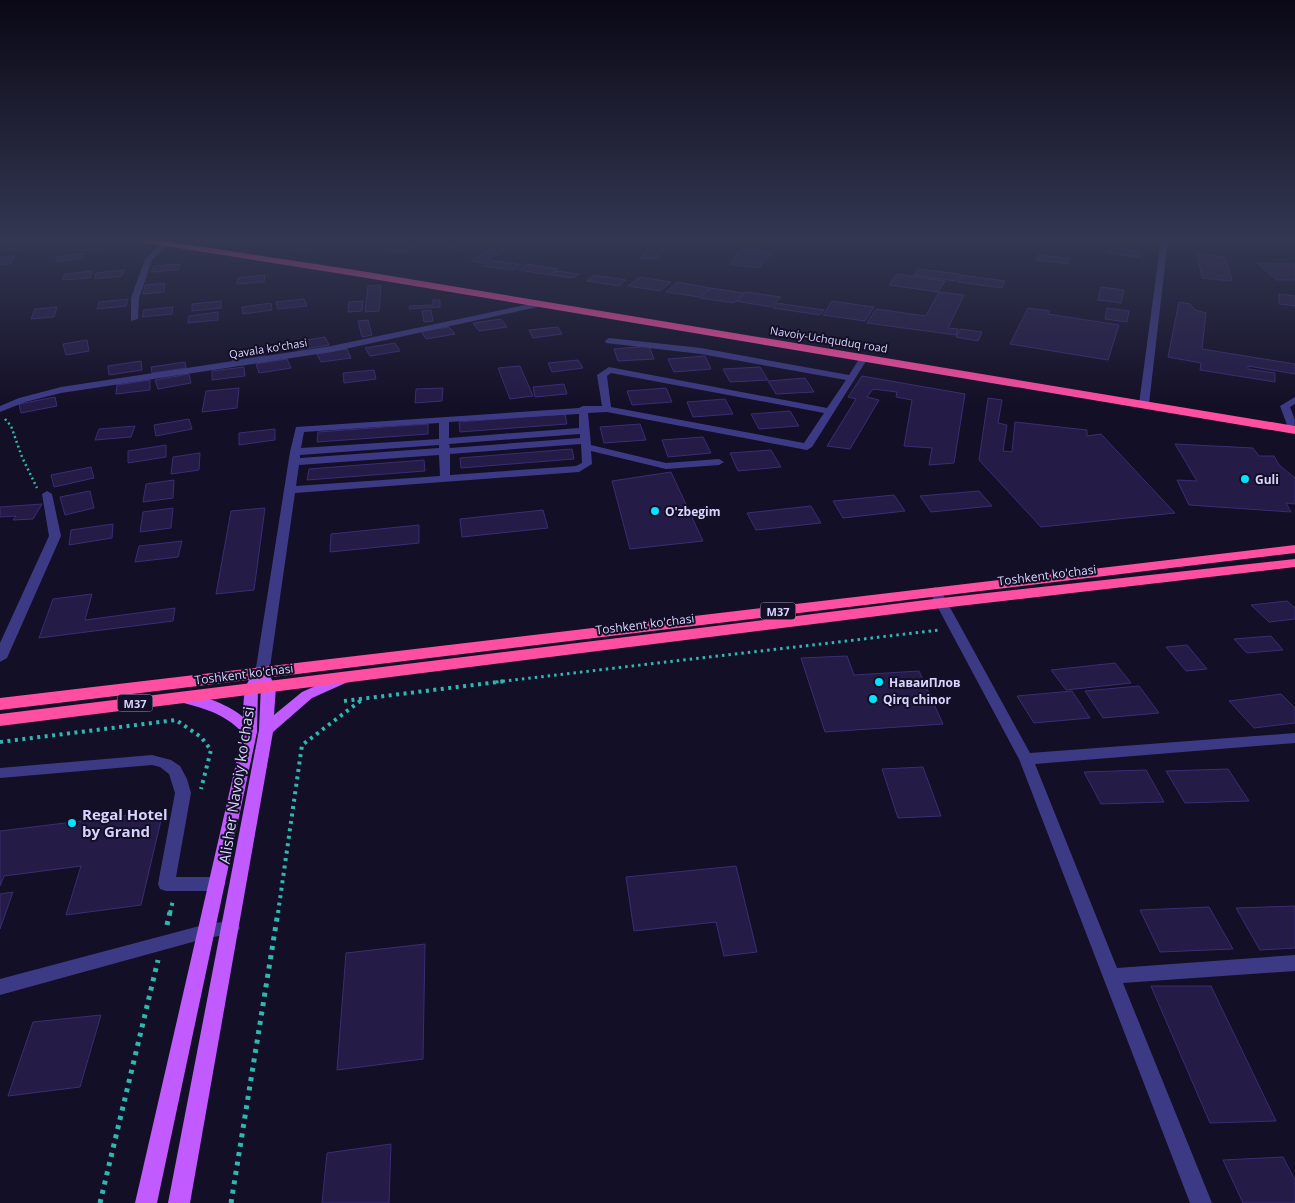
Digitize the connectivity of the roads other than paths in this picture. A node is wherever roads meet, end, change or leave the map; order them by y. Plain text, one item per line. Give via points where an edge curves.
1 (137, 293) edge
2 (470, 293) edge
3 (1158, 293) edge
4 (538, 304) junction
5 (134, 319) dead end
6 (609, 341) dead end
7 (864, 358) junction
8 (851, 378) junction
9 (1295, 400) edge
10 (1144, 404) junction
11 (0, 409) edge
12 (582, 409) junction
13 (607, 409) junction
14 (830, 411) junction
15 (444, 419) junction
16 (1295, 430) edge
17 (585, 440) junction
18 (444, 446) junction
19 (295, 457) junction
20 (719, 462) dead end
21 (445, 478) junction
22 (290, 490) junction
23 (47, 494) road end
24 (1295, 549) edge
25 (1295, 564) edge
26 (939, 597) junction
27 (0, 658) edge
28 (344, 678) junction
29 (266, 680) junction
30 (251, 689) junction
31 (181, 698) junction
32 (0, 704) edge
33 (0, 720) edge
34 (258, 731) junction
35 (1295, 738) edge
36 (1026, 759) junction
37 (0, 773) edge
38 (218, 884) junction
39 (230, 928) junction
40 (207, 931) junction
41 (1295, 963) edge
42 (1111, 976) junction
43 (0, 987) edge
44 (146, 1203) edge
45 (179, 1203) edge
46 (1201, 1203) edge

1 - 5 street
2 - 4 highway, Navoiy-Uchquduq road
3 - 10 street
4 - 7 highway, Navoiy-Uchquduq road
4 - 11 street, Qavala ko'chasi via 331,349 61,390
6 - 8 street via 701,350
7 - 8 street
7 - 10 highway, Navoiy-Uchquduq road
8 - 14 street
9 - 16 street via 1285,406
10 - 16 highway, Navoiy-Uchquduq road
12 - 13 street
12 - 15 street
12 - 17 street
13 - 14 street via 807,448
13 - 14 street via 602,374 609,370
15 - 18 street
15 - 19 street via 299,429
17 - 18 street
17 - 20 street via 666,466
17 - 21 street via 587,464 579,469
18 - 19 street
18 - 21 street
19 - 22 street
21 - 22 street
22 - 29 street
23 - 27 street via 55,536
24 - 26 highway, Toshkent ko'chasi / M37
25 - 26 highway, Toshkent ko'chasi / M37
26 - 28 highway, Toshkent ko'chasi / M37
26 - 29 highway, Toshkent ko'chasi / M37
26 - 36 street
28 - 29 highway, Toshkent ko'chasi / M37
28 - 34 main road via 307,695
29 - 30 main road, Alisher Navoiy ko'chasi
29 - 32 highway, Toshkent ko'chasi / M37
29 - 34 main road, Alisher Navoiy ko'chasi
30 - 31 highway, Toshkent ko'chasi / M37
30 - 34 main road, Alisher Navoiy ko'chasi
31 - 33 highway, Toshkent ko'chasi / M37
31 - 34 main road via 218,706
34 - 38 main road, Alisher Navoiy ko'chasi
34 - 39 main road, Alisher Navoiy ko'chasi
35 - 36 street
36 - 42 street
37 - 38 street via 152,760 165,762 181,779 183,793 166,884
38 - 40 main road, Alisher Navoiy ko'chasi
39 - 40 street
39 - 45 main road, Alisher Navoiy ko'chasi
40 - 43 street
40 - 44 main road, Alisher Navoiy ko'chasi
41 - 42 street
42 - 46 street

